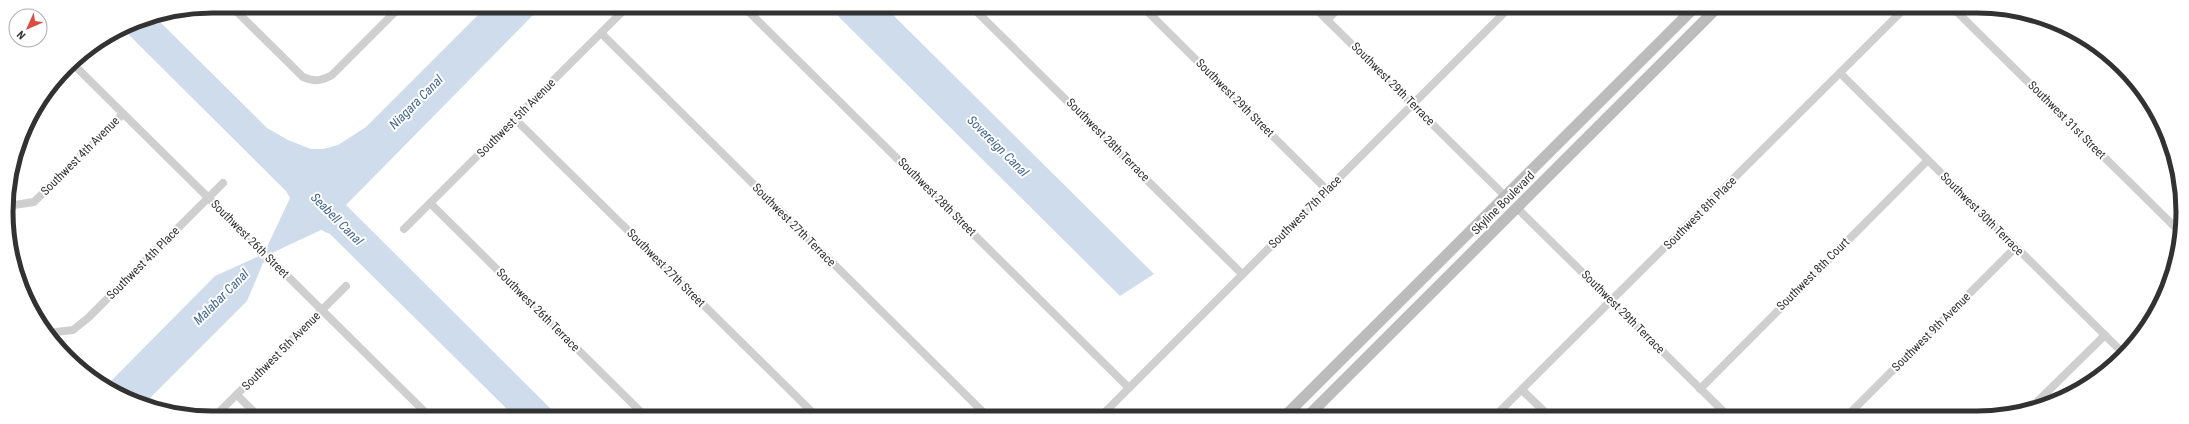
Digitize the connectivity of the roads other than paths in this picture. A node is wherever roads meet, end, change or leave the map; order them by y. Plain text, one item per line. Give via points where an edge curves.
1 (238, 13) edge
2 (394, 13) edge
3 (621, 13) edge
4 (751, 13) edge
5 (978, 13) edge
6 (1149, 13) edge
7 (1320, 13) edge
8 (1334, 13) edge
9 (1504, 13) edge
10 (1689, 13) edge
11 (1713, 13) edge
12 (1900, 13) edge
13 (1958, 13) edge
14 (1327, 20) junction
15 (601, 33) junction
16 (76, 67) edge
17 (1840, 73) junction
18 (1413, 104) junction
19 (123, 114) junction
20 (515, 119) junction
21 (1928, 160) junction
22 (223, 183) dead end
23 (1326, 189) junction
24 (1505, 196) junction
25 (209, 198) junction
26 (430, 203) junction
27 (14, 205) dead end
28 (1517, 208) junction
29 (2176, 228) edge
30 (404, 229) dead end
31 (2016, 247) junction
32 (1242, 274) junction
33 (346, 286) dead end
34 (1611, 301) junction
35 (322, 311) junction
36 (56, 332) dead end
37 (2105, 335) junction
38 (2120, 350) edge
39 (1129, 388) junction
40 (1700, 389) junction
41 (1522, 390) junction
42 (237, 395) junction
43 (2038, 401) edge
44 (221, 411) edge
45 (253, 411) edge
46 (424, 411) edge
47 (640, 411) edge
48 (811, 411) edge
49 (982, 411) edge
50 (1106, 411) edge
51 (1290, 411) edge
52 (1313, 411) edge
53 (1500, 411) edge
54 (1544, 411) edge
55 (1723, 411) edge
56 (1852, 411) edge

1 - 2 street via 303,77 312,81 323,80 332,75
3 - 15 street, Southwest 5th Avenue
4 - 39 street, Southwest 28th Street
5 - 32 street, Southwest 28th Terrace
6 - 23 street, Southwest 29th Street
7 - 14 street, Southwest 29th Terrace
8 - 14 street
9 - 18 street, Southwest 7th Place
10 - 24 street, Skyline Boulevard
11 - 28 street, Skyline Boulevard
12 - 17 street, Southwest 8th Place
13 - 29 street, Southwest 31st Street
14 - 18 street, Southwest 29th Terrace
15 - 20 street, Southwest 5th Avenue
15 - 49 street, Southwest 27th Terrace
16 - 19 street, Southwest 26th Street
17 - 21 street, Southwest 30th Terrace
17 - 34 street, Southwest 8th Place
18 - 23 street, Southwest 7th Place
18 - 24 street, Southwest 29th Terrace
19 - 25 street, Southwest 26th Street
19 - 27 street, Southwest 4th Avenue via 34,202
20 - 26 street, Southwest 5th Avenue
20 - 48 street, Southwest 27th Street
21 - 31 street, Southwest 30th Terrace
21 - 40 street, Southwest 8th Court
22 - 25 street, Southwest 4th Place
23 - 32 street, Southwest 7th Place
24 - 28 street
24 - 51 street, Skyline Boulevard
25 - 35 street, Southwest 26th Street
25 - 36 street, Southwest 4th Place via 88,318 73,330
26 - 30 street, Southwest 5th Avenue
26 - 47 street, Southwest 26th Terrace
28 - 34 street, Southwest 29th Terrace
28 - 52 street, Skyline Boulevard
31 - 37 street, Southwest 30th Terrace
31 - 56 street, Southwest 9th Avenue
32 - 39 street, Southwest 7th Place
33 - 35 street, Southwest 5th Avenue
34 - 40 street, Southwest 29th Terrace
34 - 41 street, Southwest 8th Place
35 - 42 street, Southwest 5th Avenue
35 - 46 street, Southwest 26th Street
37 - 38 street, Southwest 30th Terrace
37 - 43 street
39 - 50 street, Southwest 7th Place
40 - 55 street, Southwest 29th Terrace
41 - 53 street, Southwest 8th Place
41 - 54 street
42 - 44 street, Southwest 5th Avenue
42 - 45 street

